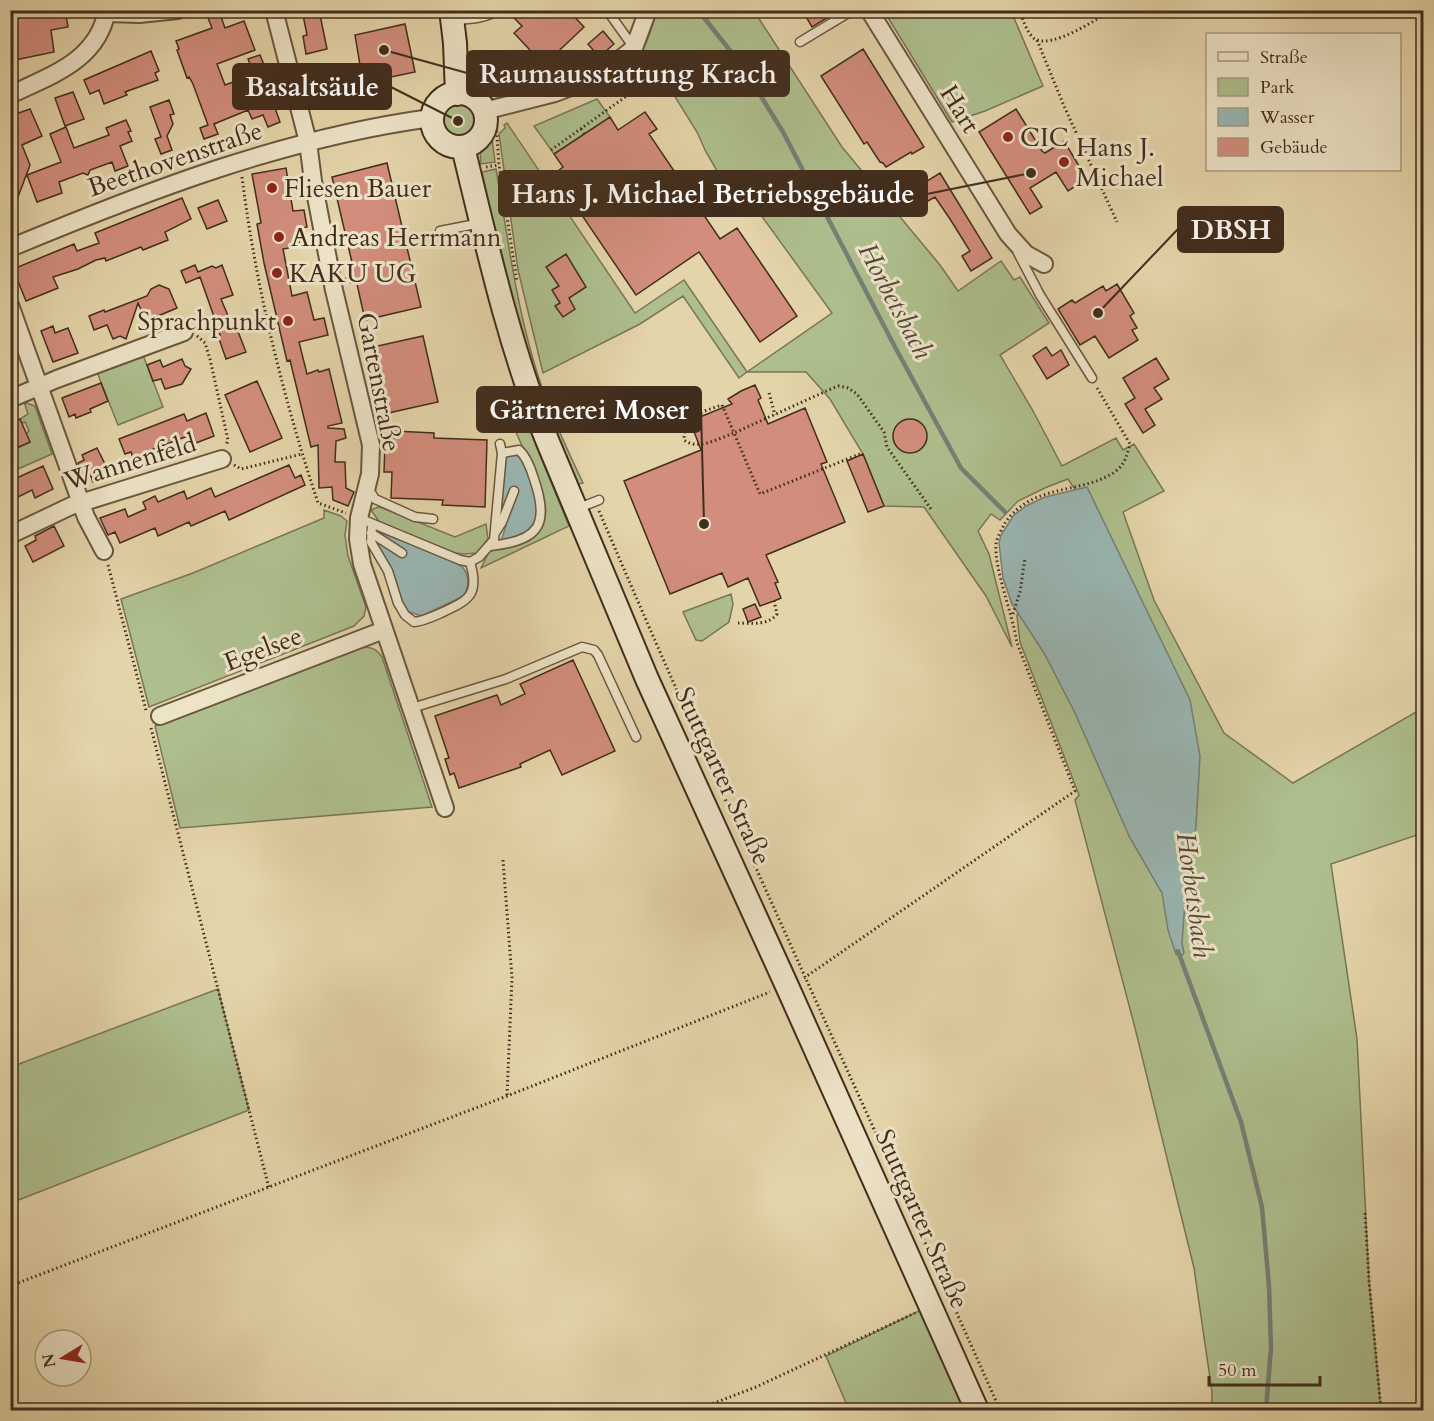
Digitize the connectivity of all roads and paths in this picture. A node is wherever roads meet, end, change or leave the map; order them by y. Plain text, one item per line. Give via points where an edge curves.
1 (178, 10) edge
2 (274, 10) edge
3 (497, 10) edge
4 (607, 10) edge
5 (648, 10) edge
6 (853, 10) edge
7 (869, 10) edge
8 (1019, 10) edge
9 (1113, 10) edge
10 (107, 12) edge
11 (452, 16) edge
12 (1037, 40) junction
13 (800, 42) dead end
14 (634, 48) junction
15 (635, 90) dead end
16 (457, 94) junction
17 (10, 95) edge
18 (490, 109) junction
19 (431, 118) junction
20 (581, 129) junction
21 (585, 135) dead end
22 (308, 142) junction
23 (463, 147) junction
24 (551, 150) dead end
25 (239, 161) junction
26 (481, 222) junction
27 (1117, 222) dead end
28 (440, 231) dead end
29 (1008, 234) junction
30 (10, 248) edge
31 (1044, 264) dead end
32 (518, 285) dead end
33 (10, 305) edge
34 (184, 332) joint
35 (1092, 378) joint
36 (41, 387) junction
37 (769, 393) dead end
38 (10, 399) edge
39 (775, 415) junction
40 (734, 433) junction
41 (302, 454) junction
42 (860, 454) dead end
43 (222, 459) junction
44 (368, 488) junction
45 (514, 491) dead end
46 (81, 502) junction
47 (590, 504) junction
48 (930, 509) dead end
49 (433, 519) dead end
50 (365, 521) junction
51 (371, 533) junction
52 (495, 533) junction
53 (10, 536) edge
54 (490, 546) junction
55 (104, 550) joint
56 (402, 553) dead end
57 (1025, 558) dead end
58 (470, 562) junction
59 (774, 601) dead end
60 (1012, 615) junction
61 (738, 623) dead end
62 (384, 630) junction
63 (412, 708) junction
64 (160, 716) dead end
65 (636, 737) dead end
66 (446, 808) dead end
67 (503, 861) dead end
68 (796, 982) junction
69 (507, 1096) junction
70 (269, 1188) junction
71 (1365, 1214) dead end
72 (10, 1286) edge
73 (930, 1305) junction
74 (696, 1410) edge
75 (977, 1410) edge
76 (1000, 1410) edge
77 (1381, 1410) edge

1 - 10 street
2 - 22 street, Gartenstraße
3 - 11 lane via 478,18
4 - 14 lane
5 - 14 street
6 - 13 lane
7 - 29 street, Hart
8 - 12 path
9 - 12 path via 1061,38
10 - 17 street via 99,35 76,62
11 - 16 street
12 - 27 path
14 - 18 street via 584,82
15 - 20 path
16 - 18 street via 468,95
16 - 19 street via 440,101
18 - 23 street via 481,136
18 - 32 path
19 - 22 street, Beethovenstraße
19 - 23 street via 441,141
20 - 21 path
20 - 24 path
22 - 25 street, Beethovenstraße
22 - 44 street, Gartenstraße via 334,290 371,445
23 - 26 street, Stuttgarter Straße
25 - 30 street, Beethovenstraße via 141,195
25 - 41 path via 250,241
26 - 28 lane
26 - 47 street, Stuttgarter Straße via 534,408
29 - 31 street, Hart via 1026,254
29 - 35 lane, Hart via 1040,295
33 - 36 street
34 - 36 street
34 - 43 path via 195,334 205,343 210,359 228,440
35 - 60 path via 1130,444 1126,459 1116,471 1102,478 1035,498 1010,516 996,544
36 - 38 street
36 - 46 street
37 - 39 path
39 - 40 path
39 - 48 path via 838,386 848,388 877,420 887,447
40 - 40 path via 722,405 689,422 684,440 698,446
40 - 42 path via 760,494
41 - 43 path, Wannenfeld via 241,469
41 - 50 path via 318,503
43 - 46 street, Wannenfeld
44 - 49 lane via 375,499 415,517
44 - 50 street, Gartenstraße
45 - 52 lane
46 - 53 street, Wannenfeld
46 - 55 street
47 - 68 path via 688,720
47 - 68 street, Stuttgarter Straße via 647,679
50 - 51 lane
50 - 58 lane
50 - 62 street, Gartenstraße via 358,539 362,564
51 - 56 lane
51 - 58 lane via 371,542 388,571 398,603 414,622 465,602 472,592 474,575
52 - 54 lane
52 - 54 lane via 501,448 519,450 540,494 542,518 538,528 528,535 515,542
54 - 58 lane
55 - 70 path
57 - 60 path
59 - 61 path via 774,618
60 - 68 path via 1017,643 1075,791
62 - 63 street, Gartenstraße
62 - 64 street, Egelsee
63 - 65 lane via 506,679 582,647 598,655
63 - 66 street, Gartenstraße
67 - 69 path via 512,978
68 - 69 path
68 - 73 street, Stuttgarter Straße
68 - 76 path
69 - 70 path
70 - 72 path
71 - 77 path
73 - 74 path via 756,1387
73 - 75 street, Stuttgarter Straße

